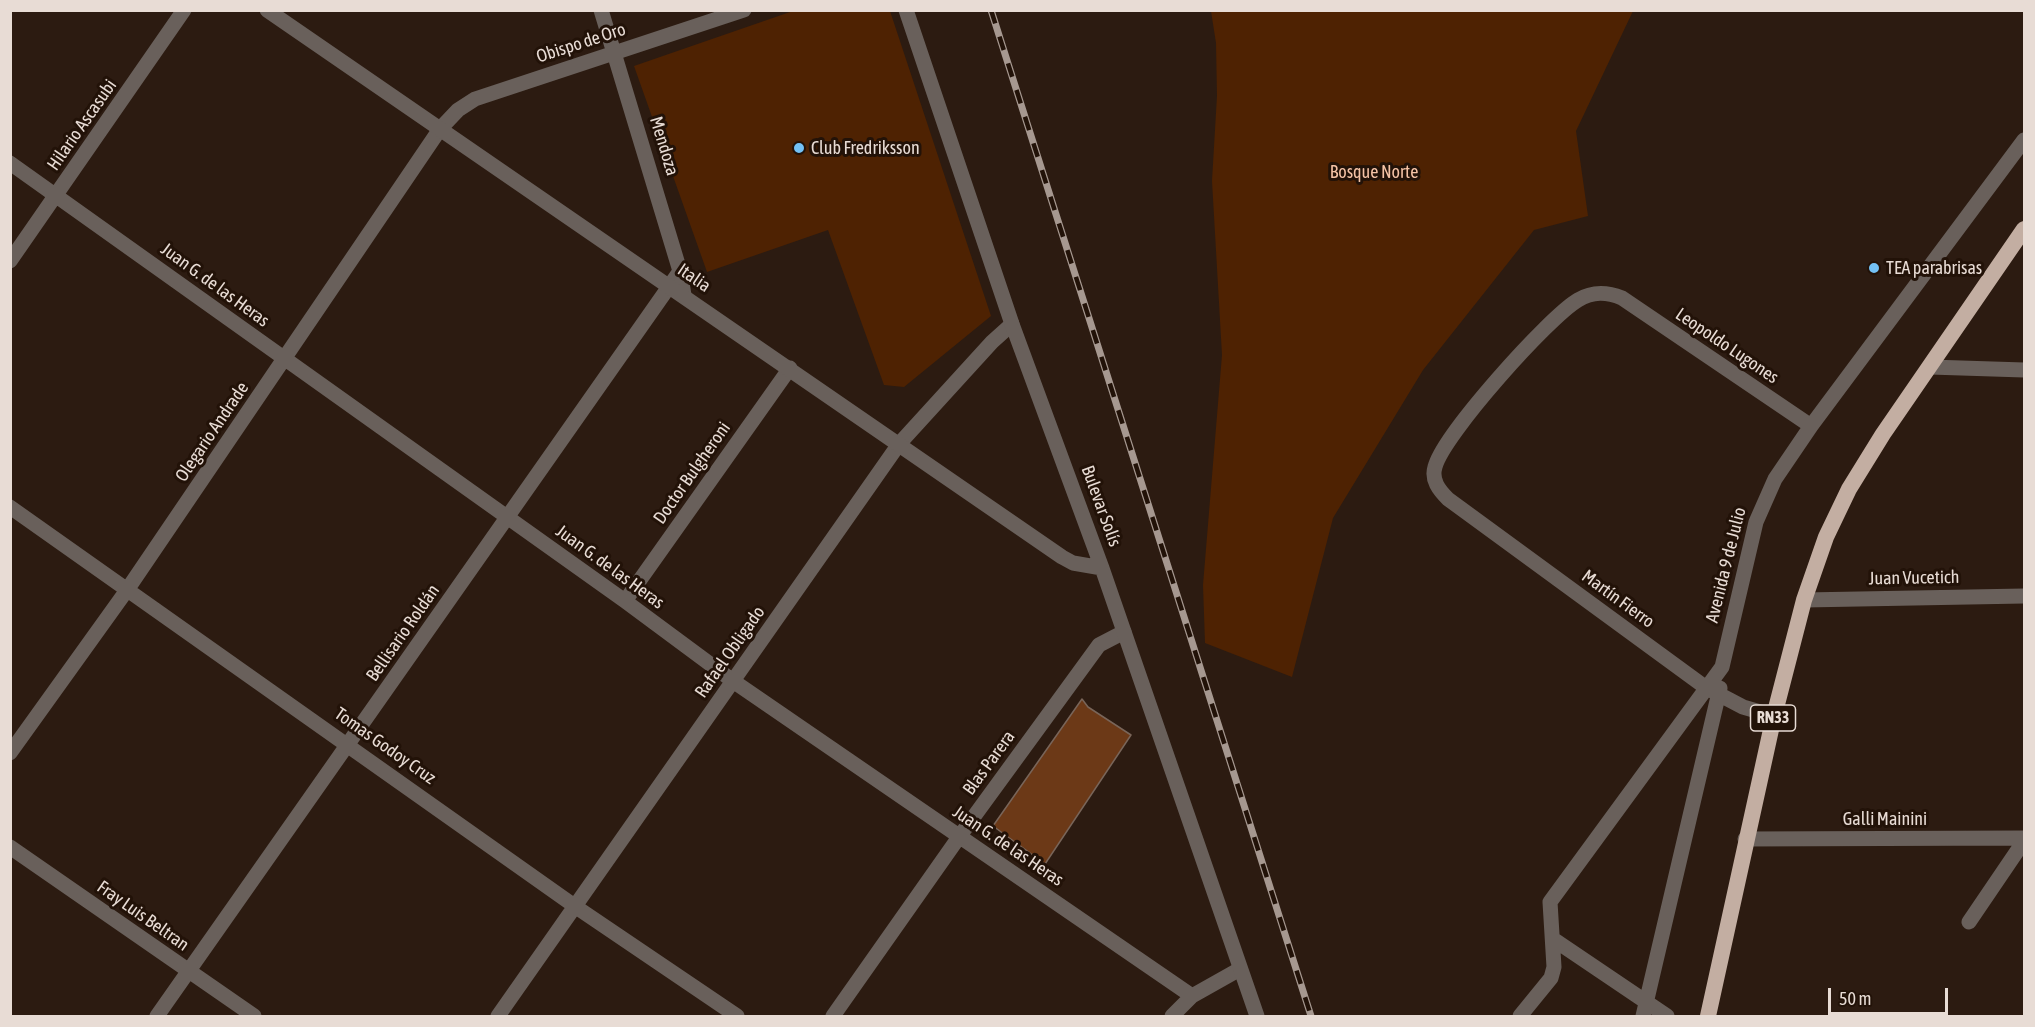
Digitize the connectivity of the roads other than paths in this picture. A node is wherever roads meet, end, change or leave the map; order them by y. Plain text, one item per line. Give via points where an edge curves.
1 (184, 10) edge
2 (267, 10) edge
3 (601, 10) edge
4 (744, 10) edge
5 (906, 10) edge
6 (615, 53) junction
7 (440, 129) junction
8 (2024, 142) edge
9 (10, 164) edge
10 (57, 196) junction
11 (2025, 229) edge
12 (10, 261) edge
13 (680, 271) junction
14 (670, 285) junction
15 (684, 295) junction
16 (1012, 324) junction
17 (285, 360) junction
18 (1930, 366) junction
19 (790, 368) junction
20 (2025, 370) edge
21 (1811, 426) junction
22 (899, 444) junction
23 (1448, 499) joint
24 (10, 507) edge
25 (507, 517) junction
26 (1102, 568) junction
27 (127, 590) junction
28 (2025, 596) edge
29 (1804, 600) junction
30 (625, 601) junction
31 (1124, 632) junction
32 (1722, 667) junction
33 (733, 681) junction
34 (1705, 687) junction
35 (1720, 696) junction
36 (1773, 716) junction
37 (348, 744) junction
38 (10, 753) edge
39 (959, 837) junction
40 (1745, 839) junction
41 (2025, 839) edge
42 (10, 847) edge
43 (576, 907) junction
44 (1968, 922) dead end
45 (1553, 939) junction
46 (1240, 969) junction
47 (188, 971) junction
48 (1192, 996) junction
49 (1645, 1009) edge
50 (157, 1017) edge
51 (254, 1017) edge
52 (498, 1017) edge
53 (737, 1017) edge
54 (833, 1017) edge
55 (1172, 1017) edge
56 (1257, 1017) edge
57 (1520, 1017) edge
58 (1667, 1017) edge
59 (1708, 1017) edge

1 - 10 street, Hilario Ascasubi
2 - 7 street, Italia
3 - 6 street, Mendoza
4 - 6 street, Obispo de Oro
5 - 16 street, Bulevar Solís
6 - 7 street, Obispo de Oro via 475,99
6 - 13 street, Mendoza
7 - 14 street, Italia
7 - 17 street, Olegario Andrade
8 - 21 street, Avenida 9 de Julio
9 - 10 street, Juan G. de las Heras
10 - 12 street, Hilario Ascasubi
10 - 17 street, Juan G. de las Heras
11 - 18 highway, RN33
13 - 14 street, Bellisario Roldán
13 - 15 street, Mendoza
14 - 15 street, Italia
14 - 25 street, Bellisario Roldán
15 - 19 street, Italia
16 - 22 street, Rafael Obligado
16 - 26 street, Bulevar Solís
17 - 25 street, Juan G. de las Heras
17 - 27 street, Olegario Andrade
18 - 20 street
18 - 29 highway, RN33 via 1849,489 1826,537
19 - 22 street, Italia
19 - 30 street, Doctor Bulgheroni
21 - 23 street, Leopoldo Lugones via 1622,298 1595,293 1577,300 1525,349 1465,418 1434,468 1435,481
21 - 32 street, Avenida 9 de Julio via 1763,501
22 - 26 street, Italia via 1062,557
22 - 33 street, Rafael Obligado
23 - 34 street, Martín Fierro
24 - 27 street, Tomas Godoy Cruz
25 - 30 street, Juan G. de las Heras
25 - 37 street, Bellisario Roldán
26 - 31 street, Bulevar Solís
27 - 37 street, Tomas Godoy Cruz
27 - 38 street, Olegario Andrade
28 - 29 street, Juan Vucetich
29 - 36 highway, RN33
30 - 33 street, Juan G. de las Heras
31 - 39 street, Blas Parera via 1099,645
31 - 46 street, Bulevar Solís
32 - 34 street, Avenida 9 de Julio
32 - 35 street
33 - 39 street, Juan G. de las Heras
33 - 43 street, Rafael Obligado
34 - 35 street, Martín Fierro
34 - 45 street, Avenida 9 de Julio via 1550,902
35 - 36 street, Martín Fierro
35 - 49 street
36 - 40 highway, RN33
37 - 43 street, Tomas Godoy Cruz
37 - 47 street, Bellisario Roldán
39 - 48 street, Juan G. de las Heras
39 - 54 street, Blas Parera
40 - 41 street, Galli Mainini
40 - 59 highway, RN33
41 - 44 street
42 - 47 street, Fray Luis Beltran
43 - 52 street, Rafael Obligado
43 - 53 street, Tomas Godoy Cruz
45 - 49 street
45 - 57 street, Avenida 9 de Julio via 1551,978
46 - 48 street
46 - 56 street, Bulevar Solís
47 - 50 street, Bellisario Roldán
47 - 51 street, Fray Luis Beltran
48 - 55 street
49 - 58 street

